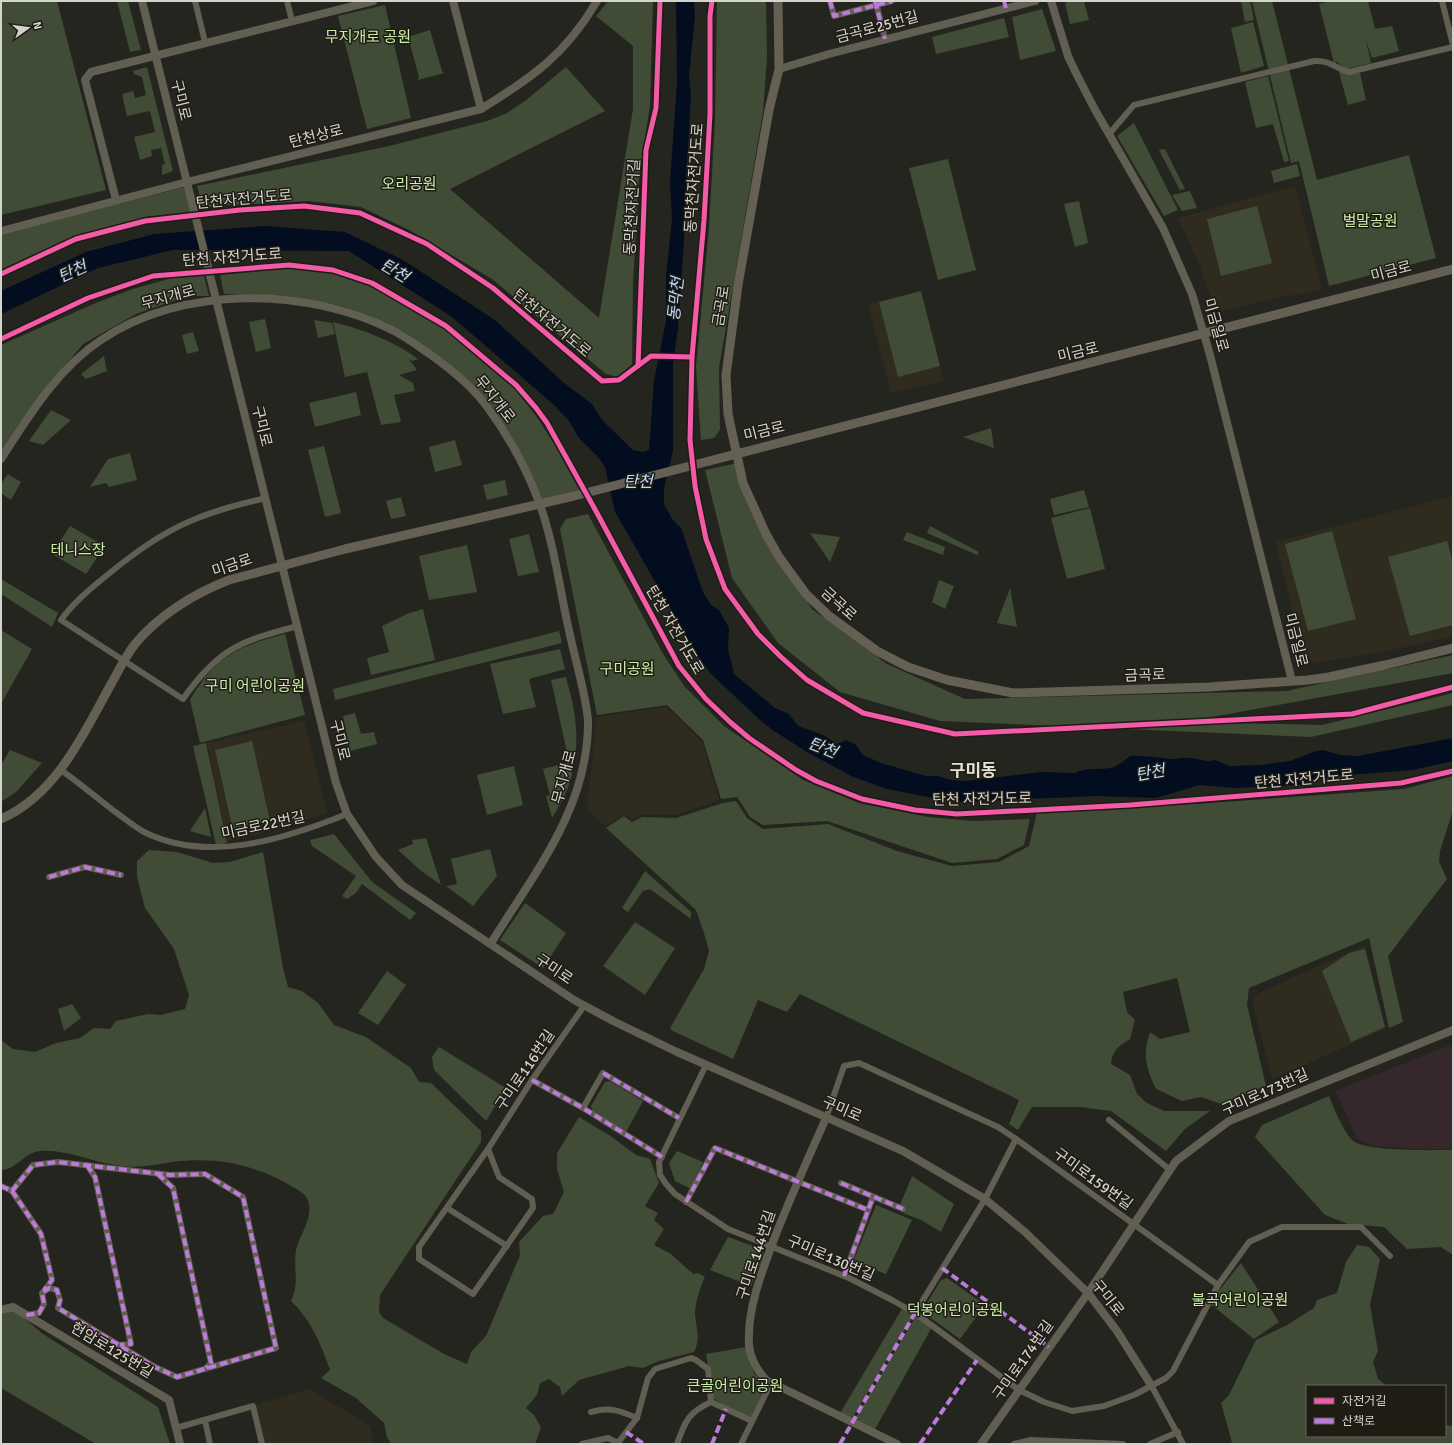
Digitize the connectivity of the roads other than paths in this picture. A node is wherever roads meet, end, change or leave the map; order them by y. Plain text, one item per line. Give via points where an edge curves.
1 (142, 1) edge
2 (195, 1) edge
3 (287, 1) edge
4 (372, 1) edge
5 (453, 1) edge
6 (597, 1) edge
7 (778, 1) edge
8 (830, 1) edge
9 (892, 1) edge
10 (1035, 1) edge
11 (1051, 1) edge
12 (1442, 1) edge
13 (876, 3) edge
14 (1005, 4) edge
15 (292, 21) junction
16 (885, 39) junction
17 (205, 42) junction
18 (1453, 46) edge
19 (156, 55) junction
20 (779, 69) junction
21 (482, 109) junction
22 (1109, 134) junction
23 (187, 182) junction
24 (116, 200) junction
25 (1, 231) edge
26 (1453, 269) edge
27 (217, 300) junction
28 (1204, 334) junction
29 (735, 453) junction
30 (1, 458) edge
31 (266, 498) junction
32 (540, 505) junction
33 (282, 565) junction
34 (298, 626) junction
35 (1453, 648) edge
36 (123, 662) junction
37 (1292, 681) junction
38 (61, 770) junction
39 (347, 814) junction
40 (1, 819) edge
41 (121, 875) dead end
42 (49, 876) dead end
43 (491, 943) junction
44 (584, 1006) junction
45 (1453, 1030) edge
46 (706, 1065) junction
47 (532, 1080) junction
48 (583, 1108) junction
49 (679, 1118) junction
50 (826, 1118) junction
51 (1109, 1120) dead end
52 (1016, 1139) junction
53 (488, 1149) junction
54 (662, 1157) junction
55 (87, 1165) junction
56 (1170, 1170) junction
57 (158, 1174) junction
58 (797, 1182) junction
59 (841, 1183) dead end
60 (1, 1186) edge
61 (12, 1191) junction
62 (873, 1197) junction
63 (985, 1199) junction
64 (686, 1202) junction
65 (447, 1208) junction
66 (868, 1210) junction
67 (903, 1210) dead end
68 (1133, 1224) junction
69 (507, 1246) junction
70 (771, 1248) junction
71 (1390, 1256) dead end
72 (844, 1276) junction
73 (1218, 1285) junction
74 (42, 1293) junction
75 (1088, 1293) junction
76 (1, 1310) edge
77 (915, 1313) junction
78 (26, 1315) junction
79 (120, 1345) junction
80 (205, 1369) junction
81 (771, 1383) junction
82 (1152, 1386) junction
83 (1019, 1390) junction
84 (711, 1402) junction
85 (591, 1412) dead end
86 (637, 1418) junction
87 (205, 1420) junction
88 (752, 1421) junction
89 (176, 1428) junction
90 (1178, 1432) junction
91 (617, 1443) edge
92 (180, 1444) edge
93 (210, 1444) edge
94 (262, 1444) edge
95 (582, 1444) edge
96 (677, 1444) edge
97 (741, 1444) edge
98 (897, 1444) edge
99 (981, 1444) edge
100 (1014, 1444) edge
101 (1123, 1444) edge
102 (1150, 1444) edge
103 (1183, 1444) edge

1 - 19 street, 구미로
2 - 17 street
3 - 15 street
4 - 15 street
5 - 21 street
6 - 21 street, 탄천상로 via 579,29 554,57 521,85
7 - 20 main road, 금곡로
8 - 13 street via 834,16
9 - 13 street
10 - 14 street, 금곡로25번길
11 - 22 street, 미금일로 via 1068,56
12 - 18 street
13 - 16 street
14 - 16 street, 금곡로25번길
15 - 17 street
16 - 20 street, 금곡로25번길
17 - 19 street
18 - 22 street via 1349,72 1328,61 1314,61 1134,105
19 - 23 street, 구미로
19 - 24 street via 91,72 85,80
20 - 29 main road, 금곡로 via 768,110 738,285 726,374 728,414
21 - 23 street, 탄천상로
22 - 28 street, 미금일로 via 1163,228 1192,294
23 - 24 street, 탄천상로
23 - 27 street, 구미로
24 - 25 street, 탄천상로
26 - 28 main road, 미금로
27 - 30 street, 무지개로 via 174,308 145,317 117,330 87,350 53,386
27 - 31 street, 구미로
27 - 32 street, 무지개로 via 254,299 322,306 366,319 403,336 456,374 487,406 514,450
28 - 29 main road, 미금로
28 - 37 street, 미금일로
29 - 32 main road, 미금로
29 - 37 main road, 금곡로 via 743,483 766,534 806,594 852,634 908,667 947,680 1014,693
31 - 33 street, 구미로
31 - 36 street via 202,516 168,532 107,575 65,614 61,620
32 - 33 main road, 미금로
32 - 43 street, 무지개로 via 585,700 588,720 586,758 566,821
33 - 34 street, 구미로
33 - 36 main road, 미금로 via 229,580 198,594 152,626
34 - 36 street via 260,636 232,649 209,667 183,699
34 - 39 street, 구미로 via 336,784
35 - 37 main road, 금곡로 via 1329,677
36 - 38 main road, 미금로
38 - 39 street, 미금로22번길 via 136,827 152,835 193,846 215,848 246,844 301,831
38 - 40 main road, 미금로 via 32,798
39 - 43 street, 구미로 via 376,857 402,885
41 - 42 street via 85,867
43 - 44 street, 구미로
44 - 46 street, 구미로
44 - 47 street, 구미로116번길
45 - 56 street, 구미로173번길 via 1229,1120 1176,1161
46 - 49 street, 구미로130번길
46 - 50 street, 구미로
47 - 48 street
47 - 53 street, 구미로116번길
48 - 49 street via 603,1073
48 - 54 street
49 - 54 street, 구미로130번길
50 - 52 street, 구미로159번길 via 844,1066 859,1063 998,1127
50 - 58 street, 구미로144번길
50 - 63 street, 구미로 via 903,1151
51 - 56 street
52 - 63 street
52 - 68 street, 구미로159번길
53 - 65 street, 구미로116번길
53 - 69 street via 499,1176 532,1199 533,1208
54 - 64 street, 구미로130번길 via 659,1162 660,1175 668,1187
55 - 57 street
55 - 61 street via 58,1162 32,1165
55 - 79 street via 95,1177 131,1344
56 - 68 street, 구미로173번길
57 - 80 street via 174,1188 211,1363
57 - 80 street via 205,1174 243,1197 276,1348
58 - 64 street via 714,1148
58 - 66 street
58 - 70 street, 구미로144번길
59 - 62 street
60 - 61 street
61 - 74 street via 41,1234 52,1280
62 - 66 street
62 - 67 street
63 - 75 street, 구미로 via 1025,1232
63 - 77 street
64 - 70 street, 구미로130번길 via 728,1229
65 - 69 street
65 - 69 street, 구미로116번길 via 419,1247 419,1259 473,1294
66 - 72 street
68 - 73 street, 구미로159번길
68 - 75 street, 구미로173번길
70 - 72 street, 구미로130번길
70 - 81 street, 구미로144번길 via 762,1270 749,1328 749,1346 757,1371
71 - 73 street via 1361,1227 1282,1227 1249,1242
72 - 77 street, 구미로130번길
73 - 82 street via 1173,1371
74 - 78 street via 44,1304 39,1313
74 - 79 street via 49,1288 57,1290 60,1300 58,1308
75 - 82 street, 구미로 via 1117,1331
75 - 83 street, 구미로174번길
76 - 78 street, 현암로125번길 via 13,1307
77 - 83 street, 구미로130번길
78 - 89 street, 현암로125번길 via 170,1400
79 - 80 street via 155,1367 177,1377
81 - 88 street
81 - 98 street
82 - 83 street, 구미로130번길 via 1104,1406 1072,1411
82 - 90 street, 구미로
83 - 99 street, 구미로174번길
84 - 86 street via 708,1369 691,1358 655,1369 648,1378
84 - 88 street
84 - 96 street via 696,1409 684,1425
85 - 86 street via 606,1408 615,1409
86 - 91 street
87 - 89 street
87 - 93 street
87 - 94 street via 253,1406
88 - 97 street
89 - 92 street, 현암로125번길
90 - 102 street
90 - 103 street, 구미로
91 - 95 street via 608,1438
100 - 101 street via 1031,1440

